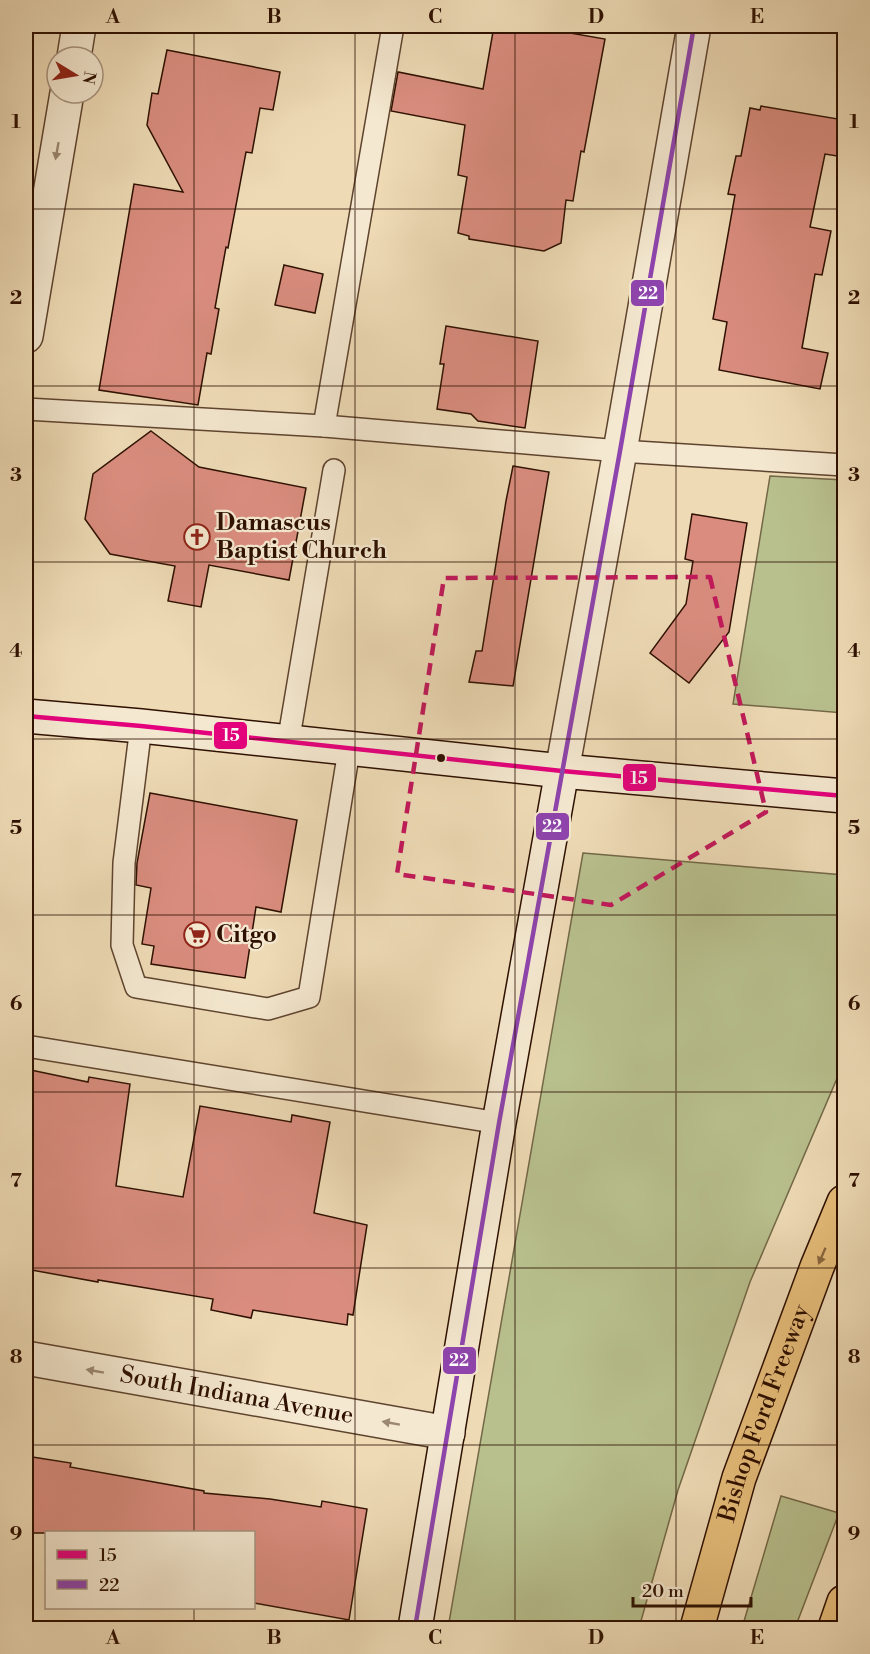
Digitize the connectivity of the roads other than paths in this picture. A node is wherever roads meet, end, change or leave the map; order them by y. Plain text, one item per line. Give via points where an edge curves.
1 (79, 26) edge
2 (393, 26) edge
3 (694, 26) edge
4 (76, 45) edge
5 (65, 105) edge
6 (26, 336) edge
7 (26, 409) edge
8 (324, 426) junction
9 (621, 451) junction
10 (844, 465) edge
11 (334, 470) dead end
12 (26, 716) edge
13 (141, 726) junction
14 (288, 743) junction
15 (349, 750) junction
16 (562, 771) junction
17 (844, 796) edge
18 (26, 1046) edge
19 (499, 1123) junction
20 (844, 1202) edge
21 (26, 1358) edge
22 (448, 1433) junction
23 (844, 1602) edge
24 (415, 1629) edge
25 (697, 1629) edge
26 (835, 1629) edge

1 - 4 street
2 - 8 lane
3 - 9 street
5 -> 6 street
7 - 8 lane
8 - 9 lane
9 - 10 lane
9 - 16 street
11 - 14 lane
12 - 13 street
13 - 14 street
13 - 15 lane via 124,862 122,945 136,987 268,1010 309,997
14 - 15 street
15 - 16 street
16 - 17 street
16 - 19 street
18 - 19 lane
19 - 22 street
20 -> 25 highway, Bishop Ford Freeway via 739,1478
22 -> 21 street, South Indiana Avenue
22 - 24 street
23 - 26 highway

